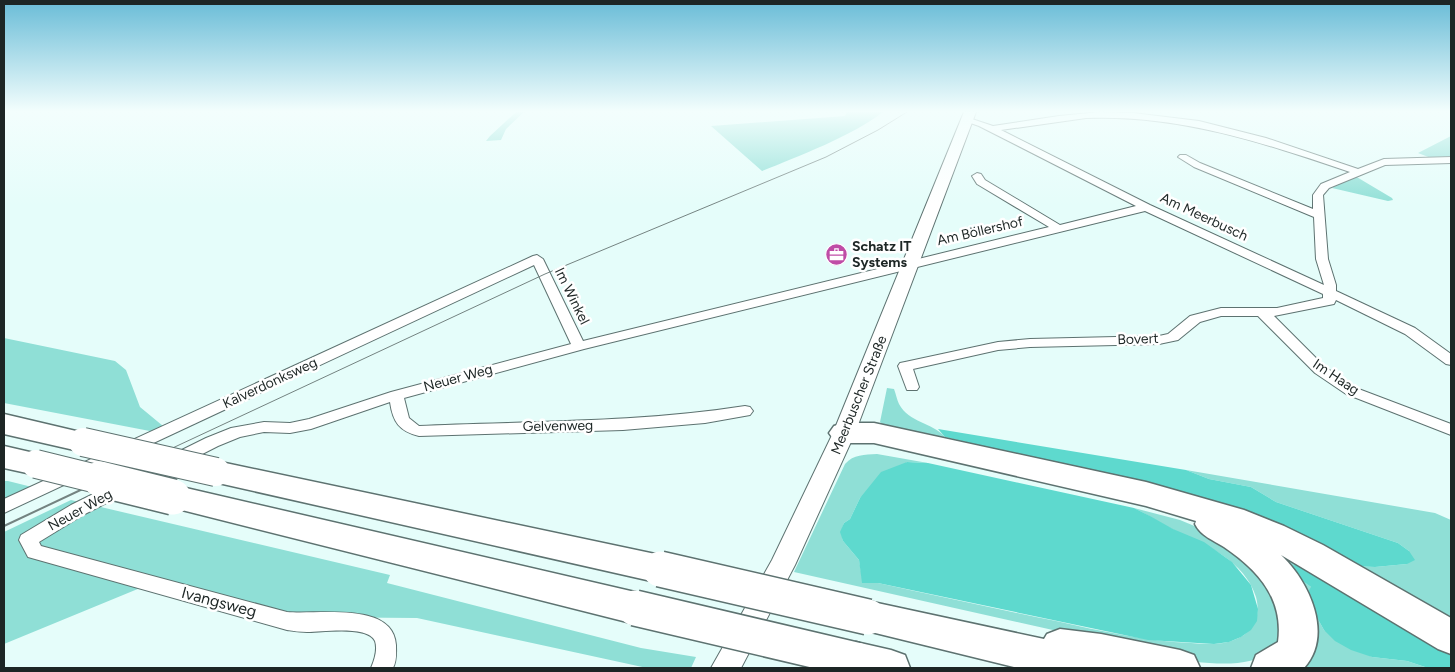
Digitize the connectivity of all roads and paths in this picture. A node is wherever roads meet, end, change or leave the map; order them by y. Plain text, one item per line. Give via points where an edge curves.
1 (957, 143) edge
2 (1020, 143) edge
3 (1272, 143) edge
4 (1183, 157) dead end
5 (1451, 160) edge
6 (1358, 172) junction
7 (976, 176) dead end
8 (1146, 207) junction
9 (1319, 215) junction
10 (1058, 228) junction
11 (537, 259) joint
12 (910, 264) junction
13 (1330, 293) junction
14 (1263, 313) junction
15 (1427, 343) junction
16 (580, 346) junction
17 (1451, 347) edge
18 (1451, 361) edge
19 (912, 387) dead end
20 (396, 395) junction
21 (744, 410) dead end
22 (4, 424) edge
23 (1451, 430) edge
24 (844, 434) junction
25 (4, 457) edge
26 (4, 506) edge
27 (28, 540) joint
28 (1451, 637) edge
29 (1031, 654) junction
30 (874, 664) edge
31 (382, 668) edge
32 (726, 668) edge
33 (1094, 668) edge
34 (1180, 668) edge
35 (1270, 668) edge

1 - 12 main road, Meerbuscher Straße
2 - 8 street, Am Meerbusch
3 - 6 street
4 - 9 street
5 - 6 street via 1384,162
6 - 9 street via 1325,186 1318,195
7 - 10 street, Am Böllershof
8 - 10 street, Am Böllershof
8 - 13 street, Am Meerbusch
9 - 13 street via 1322,259
10 - 12 street, Am Böllershof
11 - 16 street, Im Winkel
11 - 26 street, Kalverdonksweg
12 - 16 street, Neuer Weg
12 - 24 main road, Meerbuscher Straße
13 - 14 street, Bovert via 1329,301
13 - 15 street, Am Meerbusch via 1393,322
14 - 19 street, Bovert via 1205,315 1173,337 1159,340 1070,340 998,346 906,366
14 - 23 street, Im Haag via 1320,370 1351,391
15 - 17 street
15 - 18 street, Am Meerbusch
16 - 20 street, Neuer Weg
20 - 21 street, Gelvenweg via 403,425 419,431 632,425
20 - 27 street, Neuer Weg via 300,427 264,426 237,432 85,506
22 - 29 highway, bridge
24 - 28 highway via 881,434 1146,494 1232,519 1311,555
24 - 32 main road, Meerbuscher Straße via 782,564
24 - 35 highway via 869,446 1156,504 1215,525 1261,557 1280,578 1296,608 1299,626 1295,650 1280,664
25 - 30 highway, bridge
27 - 31 street, Ivangsweg via 34,552 287,621 354,622 374,626 385,638 386,660
29 - 33 highway
29 - 34 highway via 1063,645

